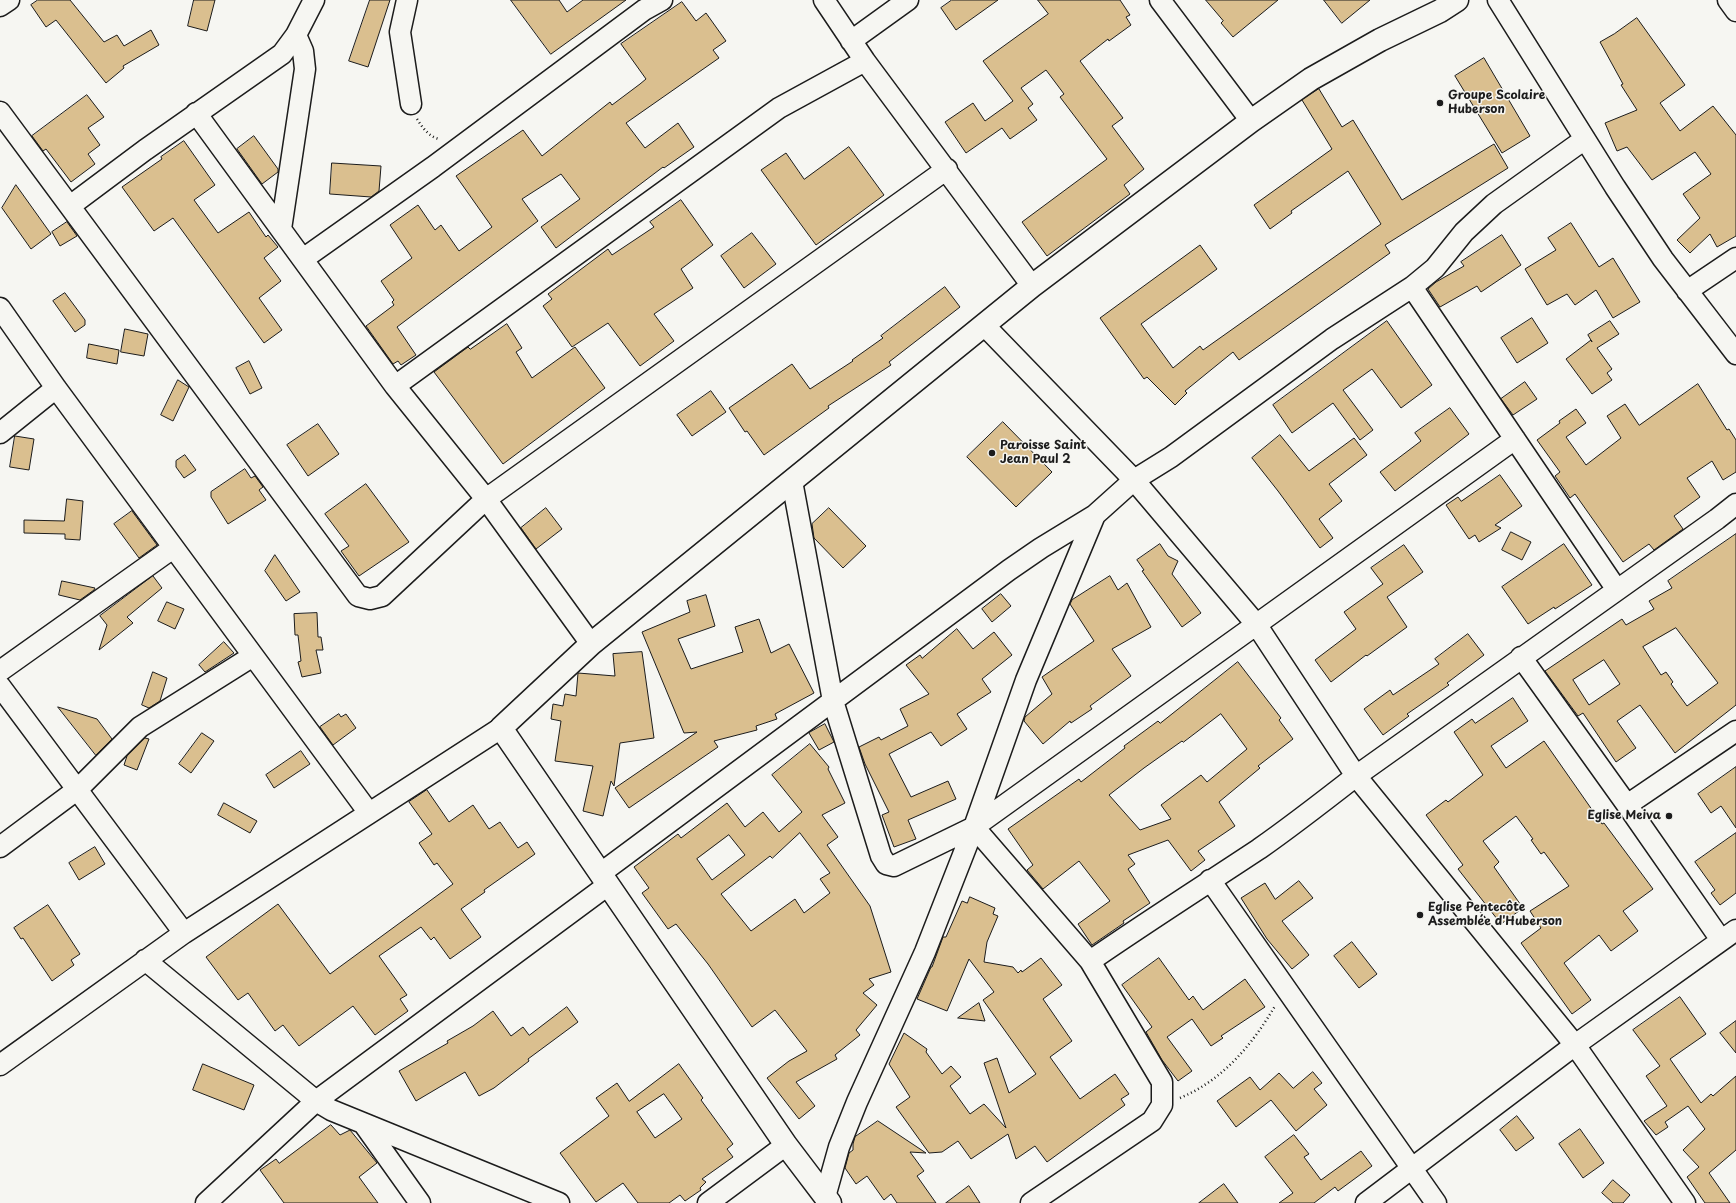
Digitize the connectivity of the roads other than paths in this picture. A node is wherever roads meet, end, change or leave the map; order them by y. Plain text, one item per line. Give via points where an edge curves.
1 (9, 0) edge
2 (314, 0) edge
3 (407, 0) edge
4 (662, 0) edge
5 (824, 0) edge
6 (908, 0) edge
7 (1160, 0) edge
8 (1457, 0) edge
9 (1498, 0) edge
10 (1728, 0) edge
11 (0, 6) edge
12 (1736, 11) edge
13 (296, 35) junction
14 (850, 41) junction
15 (865, 60) junction
16 (411, 104) road end
17 (0, 112) edge
18 (196, 113) junction
19 (1251, 121) junction
20 (1585, 139) junction
21 (947, 169) junction
22 (70, 206) junction
23 (281, 229) junction
24 (1736, 258) edge
25 (303, 259) junction
26 (1032, 286) junction
27 (1412, 287) junction
28 (1687, 291) junction
29 (0, 308) edge
30 (984, 325) junction
31 (1736, 354) edge
32 (395, 386) junction
33 (56, 388) junction
34 (0, 433) edge
35 (1515, 439) junction
36 (1134, 480) junction
37 (792, 481) junction
38 (486, 499) junction
39 (1736, 504) edge
40 (1094, 515) junction
41 (173, 548) junction
42 (1617, 590) junction
43 (1256, 624) junction
44 (591, 644) junction
45 (253, 656) junction
46 (1521, 657) junction
47 (0, 671) edge
48 (0, 686) edge
49 (833, 701) junction
50 (501, 728) junction
51 (1736, 731) edge
52 (1356, 776) junction
53 (78, 789) junction
54 (1628, 805) junction
55 (369, 813) junction
56 (974, 827) junction
57 (0, 847) edge
58 (604, 879) junction
59 (1210, 880) junction
60 (184, 933) junction
61 (1729, 935) edge
62 (145, 960) junction
63 (1090, 961) junction
64 (1574, 1045) junction
65 (0, 1064) edge
66 (316, 1101) junction
67 (363, 1123) junction
68 (786, 1145) junction
69 (1411, 1169) junction
70 (827, 1200) edge
71 (206, 1203) edge
72 (420, 1203) edge
73 (558, 1203) edge
74 (708, 1203) edge
75 (1031, 1203) edge
76 (1366, 1203) edge
77 (1436, 1203) edge
78 (1685, 1203) edge

1 - 11 street
2 - 13 street
3 - 16 street via 400,32
4 - 25 street via 644,10 397,194
5 - 14 street
6 - 14 street
7 - 19 street
8 - 19 street via 1311,79
9 - 20 street
10 - 12 street
13 - 18 street via 282,54
13 - 23 street via 303,50 305,69
14 - 15 street
15 - 21 street
15 - 32 street via 779,108
17 - 22 street
18 - 22 street
18 - 23 street
19 - 26 street
20 - 27 street via 1494,204 1464,232 1435,268
20 - 28 street via 1663,259
21 - 26 street
21 - 38 street
22 - 38 street via 358,596 370,599 382,596
23 - 25 street
24 - 28 street
25 - 32 street
26 - 30 street
27 - 35 street
27 - 36 street via 1332,339 1171,457
28 - 31 street
29 - 33 street
30 - 36 street
30 - 37 street
32 - 38 street
33 - 34 street
33 - 41 street
35 - 42 street
35 - 43 street
36 - 40 street
36 - 43 street
37 - 44 street
37 - 49 street
38 - 44 street
39 - 42 street
40 - 49 street via 1009,570
40 - 56 street via 1026,680
41 - 45 street
41 - 47 street
42 - 46 street
43 - 52 street
43 - 56 street
44 - 50 street
45 - 53 street via 140,727
45 - 55 street
46 - 52 street
46 - 54 street
48 - 53 street
49 - 56 street via 881,856 886,864 894,866
49 - 58 street
50 - 55 street
50 - 58 street
51 - 54 street
52 - 59 street via 1302,818
52 - 64 street
53 - 57 street
53 - 60 street
54 - 61 street
55 - 60 street
56 - 63 street
56 - 70 street via 925,952 839,1146
58 - 66 street
58 - 68 street
59 - 63 street
59 - 69 street
60 - 62 street
61 - 64 street
62 - 65 street
62 - 66 street
63 - 75 street via 1162,1082 1162,1105 1152,1121
64 - 69 street
64 - 78 street
66 - 67 street
66 - 71 street
67 - 72 street
67 - 73 street
68 - 70 street
68 - 74 street
69 - 76 street
69 - 77 street

